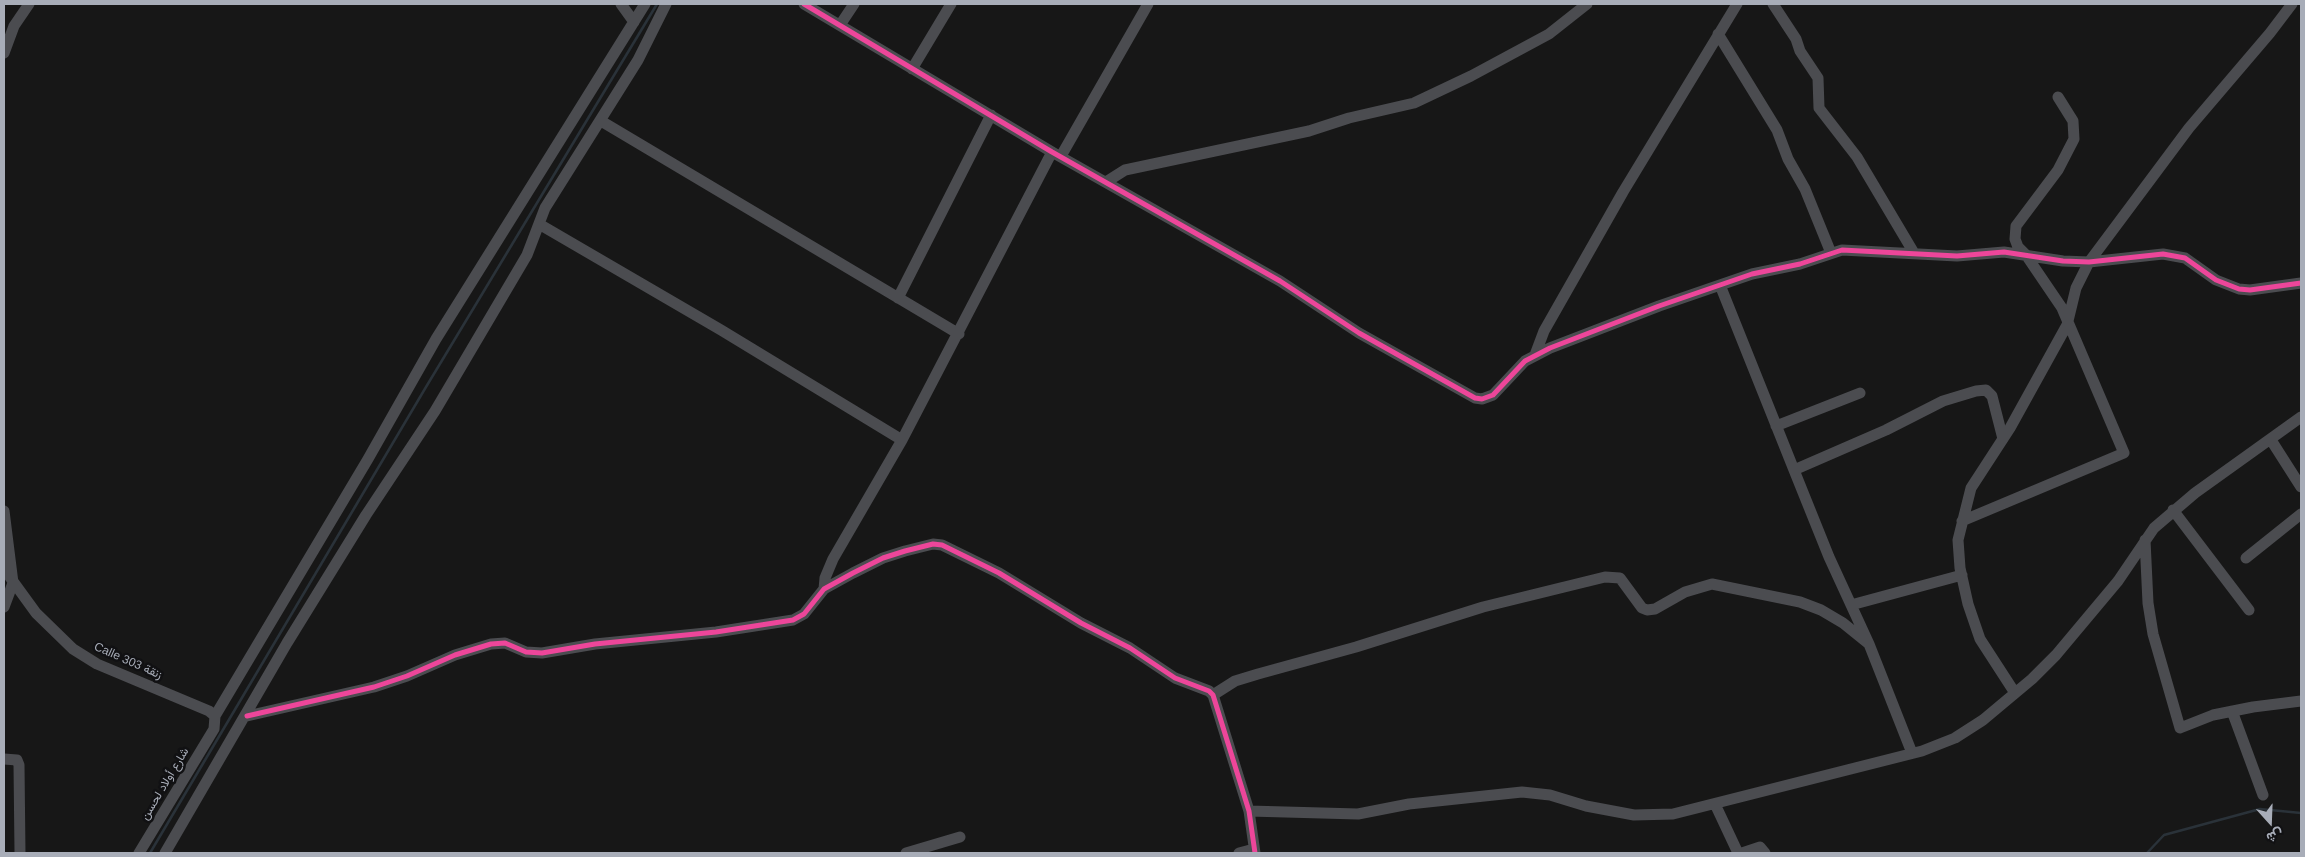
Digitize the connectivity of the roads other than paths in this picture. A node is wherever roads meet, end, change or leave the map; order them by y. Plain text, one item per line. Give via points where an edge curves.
1 (29, 4) edge
2 (621, 4) edge
3 (645, 4) edge
4 (666, 4) edge
5 (804, 4) edge
6 (854, 4) edge
7 (951, 4) edge
8 (1148, 4) edge
9 (1587, 4) edge
10 (1737, 4) edge
11 (1772, 4) edge
12 (2292, 4) edge
13 (634, 22) junction
14 (840, 25) junction
15 (1718, 34) junction
16 (4, 53) edge
17 (912, 69) junction
18 (2058, 98) dead end
19 (991, 115) junction
20 (601, 121) junction
21 (1056, 154) junction
22 (1106, 182) junction
23 (539, 224) junction
24 (1831, 253) junction
25 (1914, 253) junction
26 (2026, 255) junction
27 (2089, 262) junction
28 (2301, 282) edge
29 (1720, 285) junction
30 (898, 298) junction
31 (2068, 325) junction
32 (958, 334) junction
33 (1535, 355) junction
34 (1860, 393) dead end
35 (2301, 417) edge
36 (1776, 426) junction
37 (2003, 439) junction
38 (902, 440) junction
39 (2272, 440) junction
40 (1794, 470) junction
41 (2301, 487) edge
42 (2173, 510) junction
43 (4, 511) edge
44 (2301, 514) edge
45 (1962, 521) junction
46 (2145, 540) junction
47 (2246, 558) dead end
48 (4, 569) edge
49 (1962, 575) junction
50 (13, 583) junction
51 (824, 589) junction
52 (1851, 605) junction
53 (4, 607) edge
54 (2249, 610) dead end
55 (1869, 644) junction
56 (2015, 692) junction
57 (1213, 695) junction
58 (2301, 701) edge
59 (2232, 711) junction
60 (215, 716) junction
61 (247, 716) junction
62 (1912, 753) junction
63 (4, 759) edge
64 (2262, 794) dead end
65 (1715, 804) junction
66 (1249, 811) junction
67 (960, 837) dead end
68 (1254, 851) edge
69 (20, 853) edge
70 (139, 853) edge
71 (165, 853) edge
72 (906, 853) edge
73 (1239, 853) edge
74 (1740, 853) edge
75 (1765, 853) edge

1 - 16 street via 14,26
2 - 13 street
3 - 13 street
4 - 20 street via 638,60
5 - 14 street
6 - 14 street
7 - 17 street
8 - 21 street
9 - 22 street via 1549,34 1414,103 1309,131 1125,170
10 - 15 street
11 - 25 street via 1818,78 1819,108 1857,157
12 - 27 street via 2189,128
13 - 60 street via 436,340
14 - 17 street
15 - 24 street via 1776,130
15 - 33 street via 1623,192 1544,331
17 - 19 street
18 - 26 street via 2073,121 2074,139 2058,170 2016,226 2015,239
19 - 21 street
19 - 30 street
20 - 23 street via 545,208
20 - 30 street
21 - 22 street
21 - 32 street
22 - 33 street via 1280,282 1359,333 1475,398 1493,395 1515,370
23 - 38 street
23 - 61 street via 527,255 435,411 287,643
24 - 25 street via 1858,250
24 - 29 street
25 - 26 street via 1957,256 2004,252
26 - 27 street
26 - 31 street via 2055,295
27 - 28 street via 2175,255 2185,258 2216,280 2239,289
27 - 31 street via 2076,288
29 - 33 street
29 - 36 street
30 - 32 street
31 - 37 street
31 - 45 street via 2124,453
32 - 38 street
34 - 36 street
35 - 39 street
36 - 40 street
37 - 40 street via 1992,396 1986,390 1976,391 1944,401
37 - 45 street via 1975,481
38 - 51 street via 833,559
39 - 41 street
39 - 42 street
40 - 52 street
42 - 46 street
42 - 54 street
43 - 50 street
44 - 47 street
45 - 49 street via 1958,540
46 - 56 street via 2104,600 2056,655
46 - 59 street via 2147,594 2153,634 2180,728
48 - 50 street, Calle 303 زنقة
49 - 52 street
49 - 56 street via 1976,631
50 - 53 street
50 - 60 street, Calle 303 زنقة via 36,613 73,649 97,664
51 - 57 street via 883,558 925,546 942,546 999,573 1081,623 1130,648 1175,678 1204,688
51 - 61 street via 804,614 787,621 542,653 526,652 505,642 491,644 374,687
52 - 55 street
55 - 57 street via 1843,623 1800,602 1712,584 1685,592 1647,610 1642,608 1620,578 1604,577 1483,606 1356,647 1267,671 1235,681
55 - 62 street
56 - 62 street via 1970,730
57 - 66 street
58 - 59 street
59 - 64 street
60 - 70 street, شارع أولاد لحسن via 214,728
61 - 71 street
62 - 65 street
63 - 69 street via 17,760 19,764
65 - 66 street via 1673,814 1634,815 1550,795 1522,792 1409,804 1363,813
65 - 74 street
66 - 68 street
67 - 72 street
68 - 73 street
74 - 75 street via 1760,847

